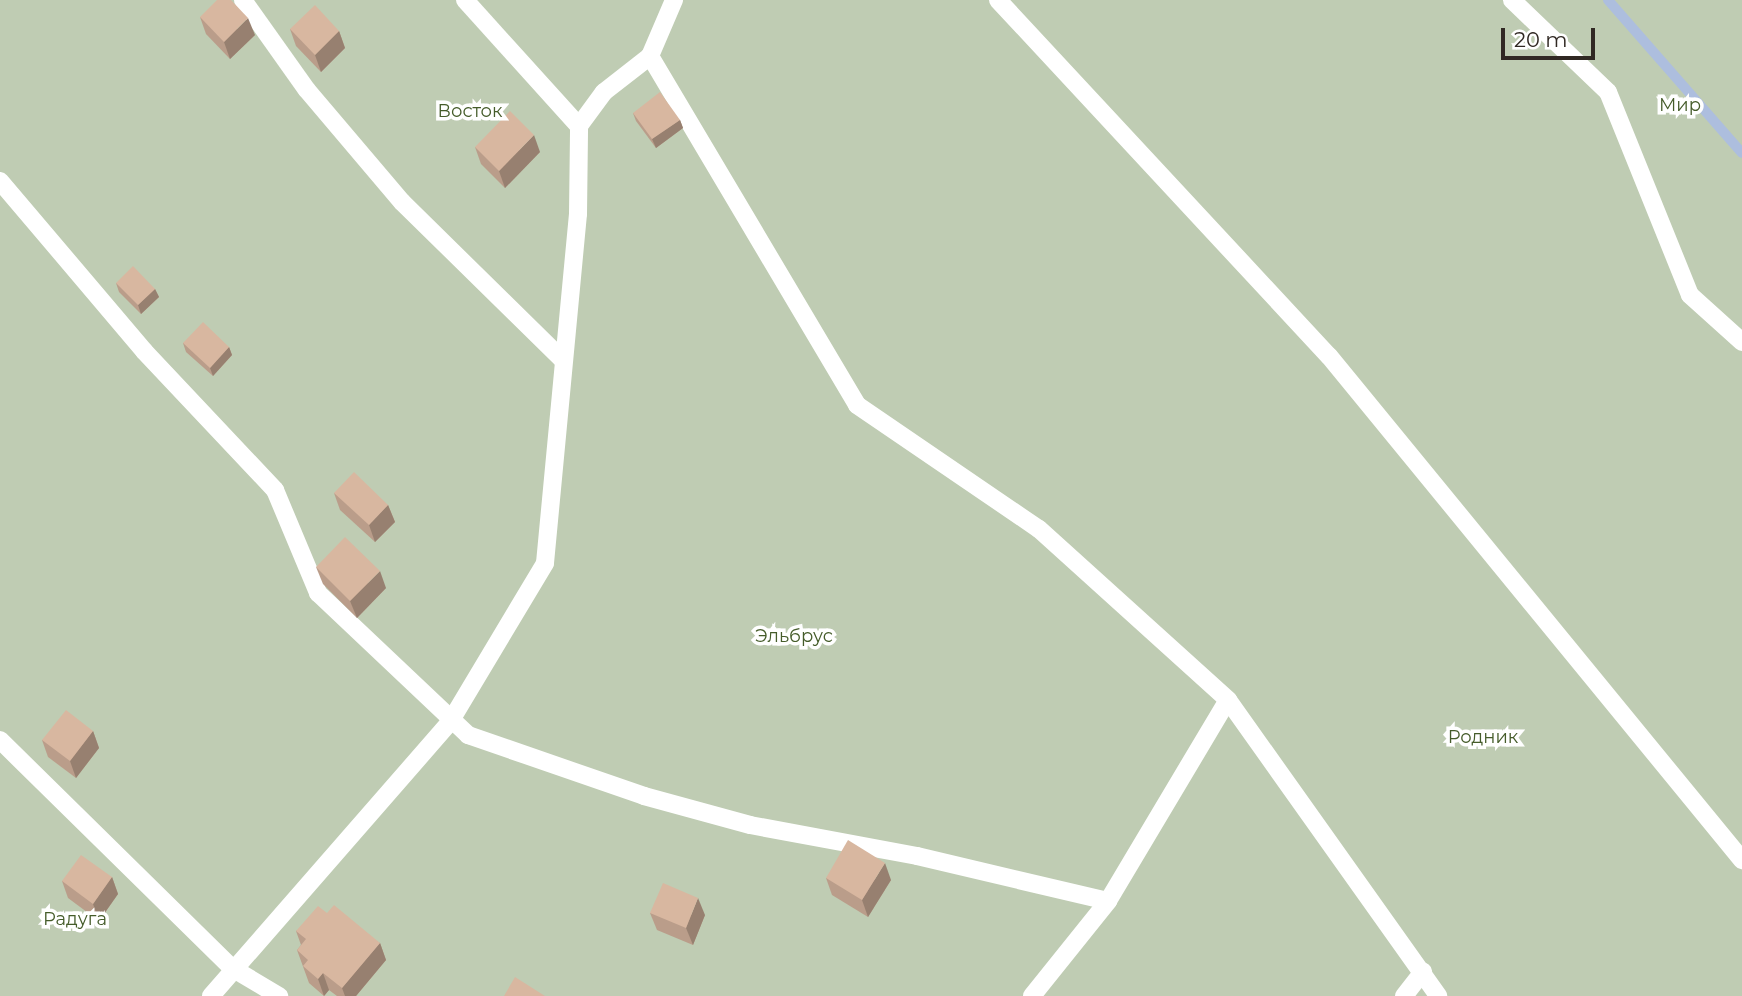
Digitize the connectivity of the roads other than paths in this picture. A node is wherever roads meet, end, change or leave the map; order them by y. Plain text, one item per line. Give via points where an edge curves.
1 (243, 0) edge
2 (465, 0) edge
3 (674, 0) edge
4 (998, 0) edge
5 (1512, 0) edge
6 (650, 56) junction
7 (579, 126) junction
8 (0, 181) edge
9 (1742, 342) edge
10 (563, 360) junction
11 (1228, 700) junction
12 (450, 722) junction
13 (0, 740) edge
14 (1742, 860) edge
15 (1108, 901) junction
16 (232, 968) junction
17 (1423, 972) junction
18 (211, 996) edge
19 (279, 996) edge
20 (1032, 996) edge
21 (1404, 996) edge
22 (1438, 996) edge

1 - 10 lane via 307,90 402,202
2 - 7 lane
3 - 6 lane
4 - 14 lane via 1329,356
5 - 9 lane via 1608,92 1690,295
6 - 7 lane via 604,92
6 - 11 lane via 857,405 1039,528
7 - 10 lane via 578,214
8 - 12 lane via 145,351 275,491 318,593
10 - 12 lane via 545,563
11 - 15 lane
11 - 17 lane
12 - 15 lane via 468,735 644,796 750,825 917,856
12 - 16 lane
13 - 16 lane
15 - 20 lane
16 - 18 lane
16 - 19 lane
17 - 21 lane
17 - 22 lane

